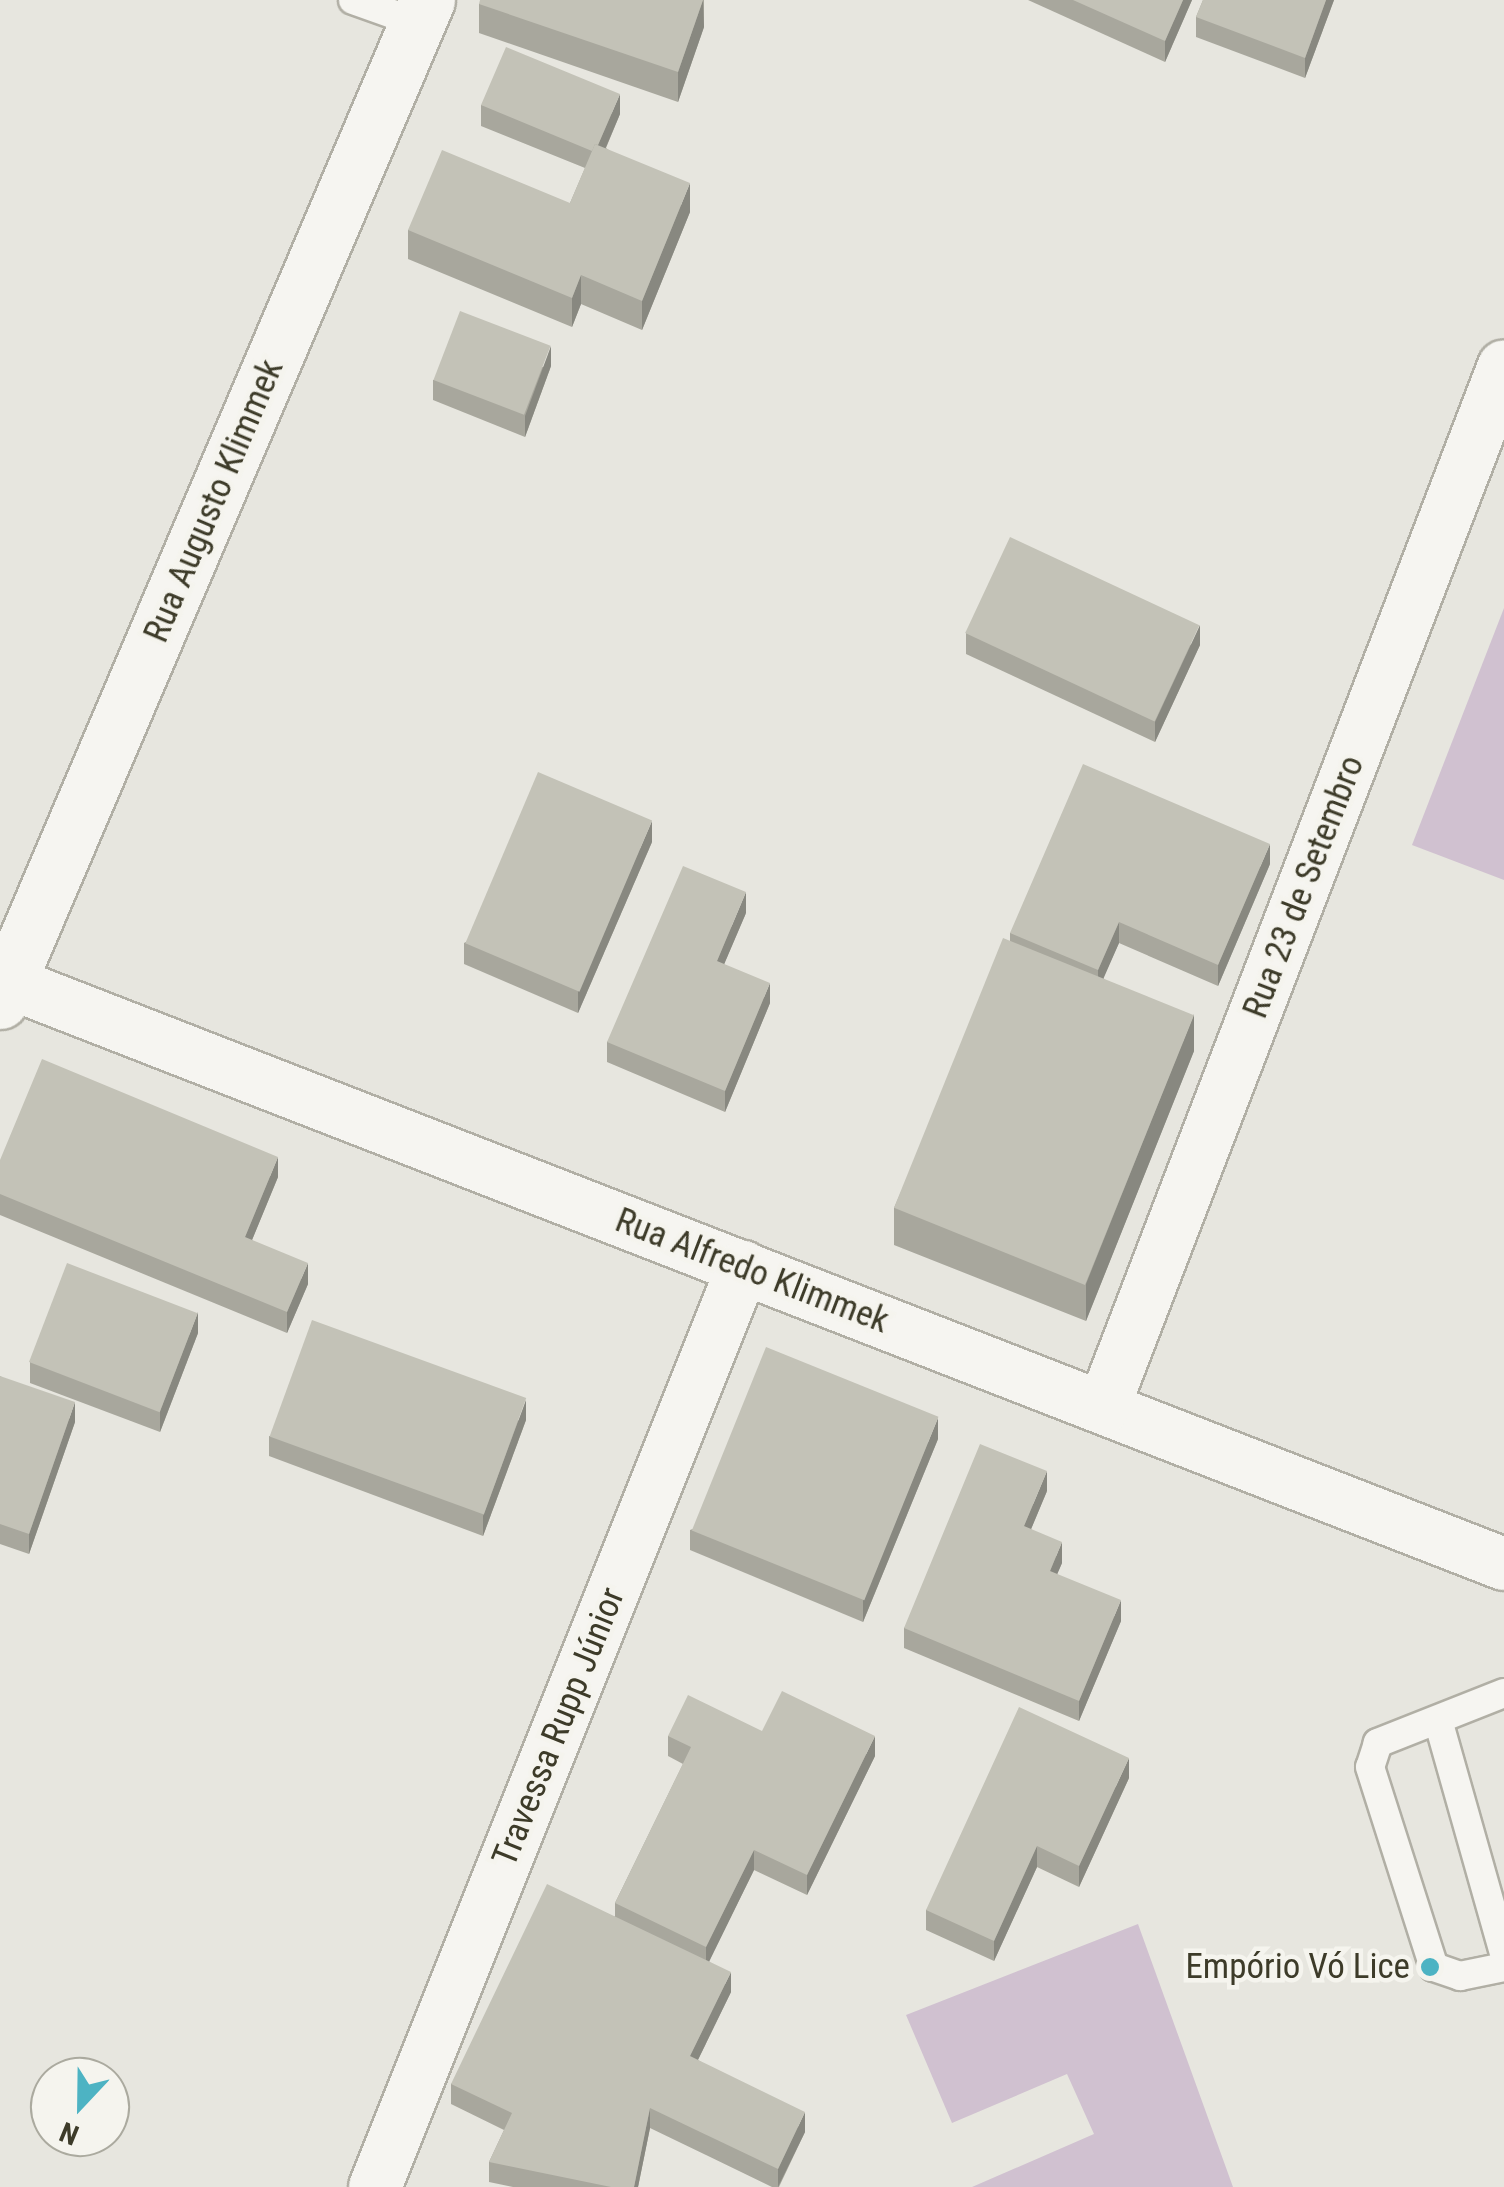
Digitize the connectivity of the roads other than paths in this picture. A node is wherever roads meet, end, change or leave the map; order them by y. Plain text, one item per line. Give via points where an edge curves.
1 (353, 0) edge
2 (422, 12) edge
3 (1504, 366) edge
4 (3, 988) edge
5 (742, 1267) junction
6 (1103, 1408) junction
7 (1500, 1572) edge
8 (1504, 1693) edge
9 (1438, 1720) junction
10 (1504, 1953) edge
11 (1504, 1967) edge
12 (375, 2187) edge

1 - 2 lane
2 - 4 street, Rua Augusto Klimmek
3 - 6 street, Rua 23 de Setembro
4 - 5 street, Rua Alfredo Klimmek
5 - 6 street, Rua Alfredo Klimmek
5 - 12 street, Travessa Rupp Júnior
6 - 7 street, Rua Alfredo Klimmek
8 - 9 lane
9 - 10 lane
9 - 11 lane via 1378,1743 1370,1767 1434,1967 1460,1976

